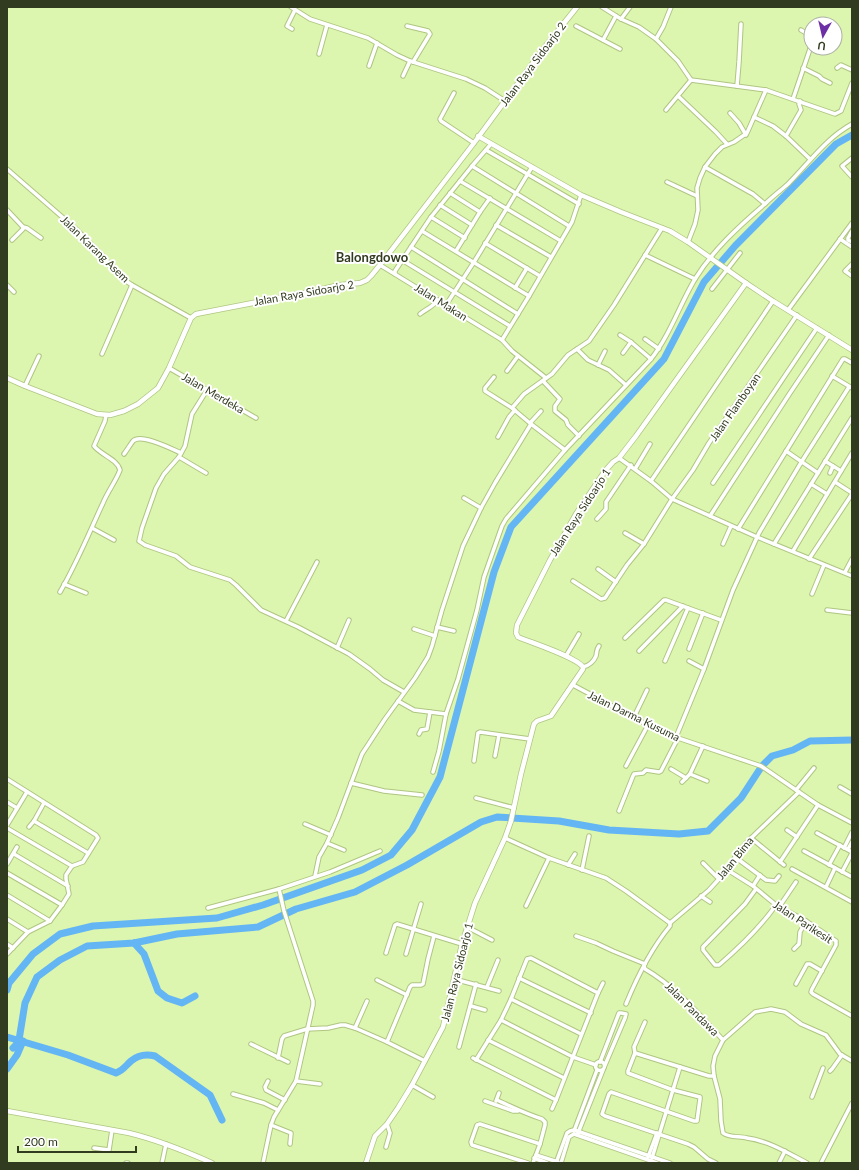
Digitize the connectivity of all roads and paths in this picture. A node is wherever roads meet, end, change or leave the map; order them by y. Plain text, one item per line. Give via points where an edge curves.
1 (291, 7) edge
2 (577, 7) edge
3 (602, 7) edge
4 (630, 7) edge
5 (671, 7) edge
6 (295, 10) junction
7 (616, 16) junction
8 (621, 19) junction
9 (741, 24) dead end
10 (327, 25) junction
11 (407, 26) dead end
12 (576, 26) dead end
13 (292, 29) dead end
14 (656, 39) junction
15 (603, 40) junction
16 (377, 43) junction
17 (620, 49) dead end
18 (319, 54) dead end
19 (807, 56) edge
20 (412, 62) junction
21 (369, 66) dead end
22 (803, 68) junction
23 (837, 68) dead end
24 (852, 70) edge
25 (403, 76) dead end
26 (691, 80) junction
27 (830, 83) dead end
28 (737, 86) junction
29 (852, 86) edge
30 (766, 90) junction
31 (454, 93) dead end
32 (678, 96) junction
33 (793, 99) junction
34 (505, 101) junction
35 (800, 101) junction
36 (666, 110) dead end
37 (730, 113) dead end
38 (754, 117) junction
39 (852, 124) edge
40 (746, 134) junction
41 (786, 136) junction
42 (481, 138) junction
43 (474, 143) junction
44 (491, 144) junction
45 (727, 144) junction
46 (486, 150) junction
47 (852, 158) edge
48 (810, 159) junction
49 (472, 166) junction
50 (532, 167) junction
51 (705, 167) junction
52 (7, 168) edge
53 (527, 174) junction
54 (852, 177) edge
55 (460, 181) junction
56 (667, 182) dead end
57 (450, 193) junction
58 (516, 193) junction
59 (581, 194) junction
60 (697, 196) junction
61 (490, 198) junction
62 (579, 204) junction
63 (765, 204) junction
64 (440, 205) junction
65 (506, 208) junction
66 (7, 210) edge
67 (480, 212) junction
68 (431, 217) junction
69 (852, 223) edge
70 (472, 225) junction
71 (496, 225) junction
72 (569, 226) junction
73 (23, 227) junction
74 (662, 228) junction
75 (422, 231) junction
76 (852, 231) edge
77 (41, 238) dead end
78 (464, 238) junction
79 (840, 239) junction
80 (12, 240) dead end
81 (561, 241) junction
82 (688, 242) junction
83 (852, 242) edge
84 (485, 243) junction
85 (411, 247) junction
86 (852, 247) edge
87 (456, 251) junction
88 (740, 253) dead end
89 (645, 255) junction
90 (551, 257) junction
91 (713, 258) junction
92 (402, 260) junction
93 (474, 262) junction
94 (852, 264) edge
95 (383, 267) junction
96 (526, 268) junction
97 (727, 269) junction
98 (395, 274) junction
99 (540, 276) junction
100 (852, 276) edge
101 (463, 279) junction
102 (695, 280) junction
103 (746, 283) junction
104 (7, 285) edge
105 (132, 285) junction
106 (515, 288) junction
107 (712, 289) dead end
108 (14, 292) dead end
109 (454, 292) junction
110 (529, 296) junction
111 (438, 300) junction
112 (774, 301) junction
113 (446, 305) junction
114 (788, 310) junction
115 (420, 314) dead end
116 (518, 314) junction
117 (797, 315) junction
118 (191, 318) junction
119 (510, 326) junction
120 (818, 328) junction
121 (620, 335) dead end
122 (829, 335) junction
123 (645, 339) dead end
124 (502, 340) junction
125 (631, 342) junction
126 (577, 349) junction
127 (659, 349) junction
128 (852, 350) edge
129 (605, 351) dead end
130 (623, 353) dead end
131 (102, 354) dead end
132 (39, 356) dead end
133 (518, 356) junction
134 (651, 359) junction
135 (852, 363) edge
136 (598, 365) junction
137 (170, 368) junction
138 (508, 371) dead end
139 (832, 376) junction
140 (494, 377) dead end
141 (7, 378) edge
142 (546, 378) junction
143 (543, 381) junction
144 (626, 385) junction
145 (25, 386) junction
146 (851, 387) edge
147 (207, 390) junction
148 (513, 409) junction
149 (542, 411) dead end
150 (106, 418) junction
151 (256, 418) dead end
152 (852, 418) edge
153 (531, 424) junction
154 (579, 436) junction
155 (498, 437) dead end
156 (650, 444) dead end
157 (566, 450) junction
158 (786, 451) junction
159 (852, 453) edge
160 (124, 454) dead end
161 (180, 455) junction
162 (619, 458) junction
163 (802, 461) junction
164 (825, 461) junction
165 (631, 465) junction
166 (833, 466) junction
167 (635, 469) junction
168 (841, 471) junction
169 (818, 472) junction
170 (206, 473) dead end
171 (830, 473) dead end
172 (651, 481) junction
173 (835, 482) junction
174 (713, 483) dead end
175 (811, 484) junction
176 (852, 493) edge
177 (827, 494) junction
178 (464, 498) dead end
179 (672, 498) junction
180 (481, 508) junction
181 (710, 516) junction
182 (597, 519) dead end
183 (731, 526) junction
184 (92, 528) junction
185 (738, 528) junction
186 (625, 533) dead end
187 (757, 537) junction
188 (114, 540) dead end
189 (644, 544) junction
190 (724, 544) dead end
191 (774, 544) junction
192 (793, 551) junction
193 (810, 559) junction
194 (852, 559) edge
195 (316, 562) dead end
196 (824, 565) junction
197 (598, 568) dead end
198 (845, 572) junction
199 (852, 576) edge
200 (573, 581) dead end
201 (616, 582) junction
202 (64, 584) junction
203 (60, 592) dead end
204 (86, 593) dead end
205 (812, 594) dead end
206 (683, 606) junction
207 (688, 608) junction
208 (827, 610) dead end
209 (703, 613) junction
210 (852, 613) edge
211 (349, 620) dead end
212 (721, 620) junction
213 (286, 621) junction
214 (437, 627) junction
215 (414, 629) dead end
216 (454, 631) dead end
217 (578, 634) dead end
218 (435, 636) junction
219 (626, 638) dead end
220 (598, 646) dead end
221 (337, 648) junction
222 (689, 649) dead end
223 (639, 652) dead end
224 (566, 656) junction
225 (665, 661) dead end
226 (689, 661) dead end
227 (583, 667) junction
228 (704, 669) junction
229 (573, 685) junction
230 (647, 690) dead end
231 (404, 692) junction
232 (398, 701) junction
233 (430, 712) junction
234 (446, 714) junction
235 (634, 717) junction
236 (648, 725) junction
237 (420, 734) dead end
238 (499, 735) junction
239 (677, 738) junction
240 (530, 739) junction
241 (703, 746) junction
242 (495, 756) dead end
243 (474, 761) dead end
244 (626, 766) dead end
245 (814, 768) dead end
246 (671, 769) dead end
247 (433, 772) dead end
248 (690, 774) junction
249 (686, 778) junction
250 (7, 779) edge
251 (707, 781) dead end
252 (682, 782) dead end
253 (351, 783) junction
254 (840, 788) dead end
255 (798, 791) junction
256 (26, 792) junction
257 (852, 794) edge
258 (422, 795) dead end
259 (476, 798) dead end
260 (7, 802) edge
261 (44, 803) junction
262 (818, 805) junction
263 (17, 808) junction
264 (514, 808) junction
265 (618, 811) dead end
266 (34, 821) junction
267 (852, 823) edge
268 (306, 824) dead end
269 (7, 825) edge
270 (29, 827) dead end
271 (788, 830) dead end
272 (852, 832) edge
273 (817, 833) dead end
274 (331, 835) junction
275 (589, 836) dead end
276 (797, 837) junction
277 (505, 838) junction
278 (751, 838) junction
279 (852, 842) edge
280 (327, 843) junction
281 (840, 845) junction
282 (17, 847) dead end
283 (846, 848) junction
284 (344, 850) dead end
285 (380, 851) dead end
286 (804, 851) dead end
287 (852, 852) edge
288 (88, 853) junction
289 (14, 854) junction
290 (575, 854) dead end
291 (735, 857) junction
292 (549, 858) junction
293 (780, 862) junction
294 (702, 863) dead end
295 (7, 864) edge
296 (568, 865) junction
297 (784, 865) dead end
298 (829, 865) junction
299 (72, 866) junction
300 (835, 868) junction
301 (726, 869) junction
302 (792, 869) dead end
303 (582, 870) junction
304 (842, 872) junction
305 (7, 873) edge
306 (760, 875) junction
307 (315, 876) junction
308 (779, 876) dead end
309 (852, 877) edge
310 (719, 879) junction
311 (796, 882) dead end
312 (68, 886) junction
313 (754, 887) junction
314 (826, 887) junction
315 (279, 891) junction
316 (7, 895) edge
317 (701, 896) junction
318 (710, 902) dead end
319 (852, 902) edge
320 (421, 904) dead end
321 (62, 905) junction
322 (526, 906) dead end
323 (778, 906) junction
324 (208, 908) dead end
325 (7, 919) edge
326 (50, 921) junction
327 (806, 922) junction
328 (670, 923) junction
329 (467, 927) junction
330 (413, 929) junction
331 (28, 932) junction
332 (434, 936) junction
333 (576, 936) dead end
334 (492, 940) dead end
335 (7, 944) edge
336 (462, 944) junction
337 (13, 948) junction
338 (794, 949) dead end
339 (7, 952) edge
340 (386, 953) dead end
341 (406, 954) dead end
342 (498, 960) dead end
343 (644, 965) junction
344 (822, 971) junction
345 (519, 978) junction
346 (454, 979) junction
347 (377, 980) dead end
348 (603, 983) dead end
349 (476, 984) junction
350 (796, 984) dead end
351 (487, 987) junction
352 (499, 991) dead end
353 (598, 993) junction
354 (407, 995) junction
355 (511, 999) junction
356 (366, 1001) dead end
357 (626, 1004) dead end
358 (471, 1006) junction
359 (485, 1010) dead end
360 (591, 1013) junction
361 (852, 1016) edge
362 (500, 1020) junction
363 (645, 1022) dead end
364 (615, 1023) junction
365 (622, 1026) junction
366 (355, 1028) junction
367 (307, 1029) junction
368 (581, 1034) junction
369 (488, 1040) junction
370 (723, 1040) junction
371 (387, 1042) junction
372 (251, 1044) dead end
373 (459, 1047) dead end
374 (635, 1053) junction
375 (842, 1056) junction
376 (573, 1057) junction
377 (278, 1058) junction
378 (425, 1061) junction
379 (852, 1061) edge
380 (288, 1062) dead end
381 (600, 1062) junction
382 (596, 1064) junction
383 (605, 1065) junction
384 (680, 1067) junction
385 (823, 1068) dead end
386 (597, 1070) junction
387 (602, 1070) junction
388 (830, 1071) dead end
389 (714, 1076) junction
390 (564, 1078) junction
391 (268, 1081) dead end
392 (296, 1081) junction
393 (320, 1084) dead end
394 (412, 1085) junction
395 (673, 1090) junction
396 (499, 1093) dead end
397 (232, 1094) dead end
398 (812, 1097) dead end
399 (433, 1098) dead end
400 (285, 1100) junction
401 (556, 1100) junction
402 (485, 1101) dead end
403 (496, 1102) junction
404 (852, 1103) edge
405 (552, 1109) dead end
406 (278, 1110) junction
407 (7, 1111) edge
408 (666, 1112) junction
409 (387, 1124) junction
410 (271, 1126) junction
411 (112, 1130) junction
412 (576, 1132) junction
413 (659, 1133) junction
414 (166, 1144) junction
415 (290, 1144) dead end
416 (540, 1144) junction
417 (386, 1147) dead end
418 (94, 1148) dead end
419 (785, 1152) junction
420 (535, 1157) junction
421 (199, 1158) junction
422 (650, 1158) junction
423 (660, 1162) edge
424 (162, 1163) edge
425 (197, 1163) edge
426 (212, 1163) edge
427 (263, 1163) edge
428 (366, 1163) edge
429 (528, 1163) edge
430 (533, 1163) edge
431 (547, 1163) edge
432 (558, 1163) edge
433 (657, 1163) edge
434 (670, 1163) edge
435 (716, 1163) edge
436 (779, 1163) edge
437 (807, 1163) edge
438 (821, 1163) edge

1 - 6 street
2 - 34 street, Jalan Raya Sidoarjo 2
3 - 7 street
4 - 8 street
5 - 14 street
6 - 10 street
6 - 13 street via 287,26
7 - 8 street
7 - 15 street
8 - 14 street
9 - 28 street
10 - 16 street
10 - 18 street
11 - 20 street via 428,31 430,34
12 - 15 street
14 - 26 street via 678,61
15 - 17 street
16 - 20 street
16 - 21 street
19 - 22 street
20 - 25 street
20 - 34 street via 466,79
22 - 27 street
22 - 33 street
23 - 24 street via 841,65
26 - 28 street
26 - 32 street
28 - 30 street
29 - 35 street via 841,111 835,114
30 - 33 street
30 - 38 street
31 - 43 street via 440,120
32 - 36 street
32 - 45 street
33 - 35 street
34 - 42 street, Jalan Raya Sidoarjo 2
35 - 41 street via 801,110
37 - 40 street
38 - 40 street
38 - 41 street
39 - 48 street
40 - 45 street
41 - 48 street
42 - 43 street, Jalan Raya Sidoarjo 2
42 - 44 street
43 - 95 street, Jalan Raya Sidoarjo 2
44 - 46 street
44 - 50 street
45 - 51 street
46 - 49 street
46 - 53 street
47 - 54 street via 842,166
48 - 63 street
49 - 55 street
49 - 58 street
50 - 53 street
50 - 59 street
51 - 60 street via 697,188
51 - 63 street via 753,194
52 - 105 street, Jalan Karang Asem via 76,229 120,277
53 - 58 street
53 - 62 street
55 - 57 street
55 - 61 street
56 - 60 street
57 - 64 street
57 - 67 street
58 - 65 street
58 - 72 street
59 - 62 street
59 - 74 street
60 - 82 street via 696,224
61 - 65 street
61 - 67 street
62 - 72 street
63 - 91 street via 733,233
64 - 68 street
64 - 70 street
65 - 71 street
65 - 81 street
66 - 73 street
67 - 70 street
68 - 75 street
68 - 78 street
69 - 79 street
70 - 78 street
71 - 84 street
71 - 90 street
72 - 81 street
73 - 77 street
73 - 80 street
74 - 82 street
74 - 89 street
75 - 85 street
75 - 87 street
76 - 83 street via 848,240
78 - 87 street
79 - 86 street
79 - 114 street
81 - 90 street
82 - 91 street
84 - 93 street
84 - 96 street
85 - 92 street
85 - 101 street
87 - 93 street
88 - 97 street
89 - 102 street
89 - 126 street via 589,341
90 - 99 street
91 - 97 street
91 - 102 street
92 - 98 street
92 - 109 street
93 - 101 street
93 - 106 street
94 - 100 street via 845,271
95 - 98 street, Jalan Makan
95 - 118 street, Jalan Raya Sidoarjo 2 via 360,283 200,312
96 - 99 street
96 - 106 street
97 - 103 street
97 - 107 street
98 - 111 street, Jalan Makan
99 - 110 street
101 - 109 street
101 - 116 street
102 - 127 street
103 - 112 street
103 - 162 street, Jalan Raya Sidoarjo 1
104 - 108 street
105 - 118 street, Jalan Karang Asem
105 - 131 street
106 - 110 street
109 - 113 street
109 - 119 street
110 - 116 street
111 - 113 street, Jalan Makan
111 - 115 street
112 - 114 street
112 - 172 street
113 - 124 street, Jalan Makan
114 - 117 street
116 - 119 street
117 - 120 street
117 - 179 street, Jalan Flamboyan
118 - 137 street
119 - 124 street
120 - 122 street
120 - 174 street
121 - 125 street
122 - 128 street
122 - 181 street
123 - 127 street
124 - 133 street, Jalan Makan
125 - 130 street
125 - 134 street
126 - 136 street via 588,360
126 - 142 street
127 - 134 street
129 - 136 street
132 - 145 street
133 - 138 street
133 - 142 street, Jalan Makan
134 - 144 street
135 - 139 street via 843,359
136 - 144 street via 613,373
137 - 147 street, Jalan Merdeka
137 - 150 street via 158,388 138,404
139 - 146 street
139 - 158 street
140 - 148 street via 485,391
141 - 145 street
142 - 143 street
143 - 148 street via 524,394
143 - 154 street via 560,398 555,411
144 - 154 street
145 - 150 street
146 - 163 street
147 - 151 street, Jalan Merdeka
147 - 161 street via 192,413 186,442
148 - 153 street
148 - 155 street
149 - 153 street
150 - 184 street via 94,446 116,463 120,470
152 - 164 street
153 - 157 street
153 - 180 street
154 - 157 street
156 - 167 street
157 - 234 street via 502,526 484,577 458,679
158 - 163 street
158 - 185 street
159 - 168 street
160 - 161 street via 133,441 138,439 155,442
161 - 170 street
161 - 213 street via 156,488 139,541 176,556 190,568 230,580 261,610
162 - 165 street
162 - 224 street, Jalan Raya Sidoarjo 1 via 605,471 576,514 517,625 518,637
163 - 169 street
163 - 187 street
164 - 166 street
164 - 169 street
165 - 167 street
165 - 182 street via 606,502 606,509
166 - 168 street
166 - 171 street
167 - 172 street
168 - 173 street
169 - 175 street
172 - 179 street
173 - 176 street
173 - 177 street
175 - 177 street
175 - 191 street
176 - 193 street
177 - 192 street
178 - 180 street
179 - 181 street
179 - 189 street, Jalan Flamboyan
180 - 214 street via 460,554
181 - 183 street
183 - 185 street
183 - 190 street
184 - 188 street
184 - 202 street
185 - 187 street
186 - 189 street
187 - 191 street
187 - 212 street
189 - 201 street, Jalan Flamboyan
191 - 192 street
192 - 193 street
193 - 196 street
194 - 198 street
195 - 213 street
196 - 198 street
196 - 205 street
197 - 201 street
198 - 199 street
200 - 201 street, Jalan Flamboyan via 602,599
202 - 203 street
202 - 204 street
206 - 207 street
206 - 219 street via 664,600
206 - 223 street
207 - 209 street
207 - 225 street
208 - 210 street
209 - 212 street
209 - 222 street
211 - 221 street
212 - 228 street
213 - 221 street
214 - 216 street
214 - 218 street
215 - 218 street
217 - 224 street
218 - 231 street via 421,668
220 - 227 street via 596,656 588,666
221 - 231 street
224 - 227 street, Jalan Raya Sidoarjo 1
226 - 228 street
227 - 229 street
228 - 239 street
229 - 235 street, Jalan Darma Kusuma
229 - 240 street via 551,716 535,722
230 - 235 street
231 - 232 street
232 - 233 street via 412,709
232 - 253 street via 362,754
233 - 234 street
233 - 237 street via 427,729 421,730
234 - 247 street
235 - 236 street, Jalan Darma Kusuma
236 - 239 street, Jalan Darma Kusuma
236 - 244 street
238 - 240 street
238 - 242 street
238 - 243 street via 478,733
239 - 241 street, Jalan Darma Kusuma
239 - 265 street via 662,771 646,770 634,774
240 - 264 street
241 - 248 street
241 - 255 street, Jalan Darma Kusuma via 761,766
245 - 255 street, Jalan Bima
246 - 249 street
248 - 249 street
248 - 251 street
249 - 252 street
250 - 256 street
253 - 258 street via 384,791
253 - 274 street
254 - 257 street
255 - 262 street, Jalan Darma Kusuma
255 - 278 street, Jalan Bima via 776,816
256 - 261 street
256 - 263 street
259 - 264 street
260 - 263 street
261 - 266 street
261 - 288 street via 97,836 98,839
262 - 267 street, Jalan Darma Kusuma
262 - 276 street
263 - 269 street
264 - 277 street
266 - 270 street
266 - 288 street
268 - 274 street
269 - 299 street
271 - 276 street
272 - 283 street
273 - 281 street
274 - 280 street
275 - 303 street
276 - 293 street
277 - 292 street
277 - 329 street, Jalan Raya Sidoarjo 1 via 475,903
278 - 291 street, Jalan Bima
278 - 293 street
279 - 283 street
280 - 284 street
280 - 307 street via 319,857
281 - 283 street
281 - 298 street
282 - 289 street
283 - 287 street
285 - 307 street
286 - 298 street
287 - 304 street
288 - 299 street via 83,862
289 - 295 street
289 - 312 street
290 - 296 street
291 - 301 street, Jalan Bima
291 - 306 street
292 - 296 street
292 - 322 street
293 - 297 street
294 - 310 street
296 - 303 street
298 - 300 street
299 - 312 street via 66,877
300 - 304 street
300 - 314 street
301 - 310 street, Jalan Bima
301 - 313 street, Jalan Parikesit
302 - 314 street
303 - 328 street via 611,882
304 - 309 street
305 - 321 street
306 - 308 street via 766,880 774,881
306 - 313 street
307 - 315 street
310 - 317 street, Jalan Bima
311 - 323 street
312 - 321 street via 69,894
313 - 323 street, Jalan Parikesit
313 - 323 street via 745,904 703,947 716,965 750,936
314 - 319 street
315 - 324 street
315 - 367 street via 314,1002
316 - 326 street
317 - 318 street
317 - 328 street, Jalan Bima
320 - 330 street
321 - 326 street
323 - 327 street, Jalan Parikesit
325 - 331 street
326 - 331 street
327 - 338 street via 800,932 799,944
327 - 344 street, Jalan Parikesit via 836,941
328 - 343 street
329 - 334 street
329 - 336 street, Jalan Raya Sidoarjo 1
330 - 332 street
330 - 340 street via 395,925
330 - 341 street
331 - 337 street
332 - 336 street
332 - 354 street via 423,984 411,985
333 - 343 street, Jalan Pandawa
335 - 337 street
336 - 346 street, Jalan Raya Sidoarjo 1
337 - 339 street
342 - 351 street
343 - 357 street
343 - 370 street, Jalan Pandawa via 645,969 669,984 682,996
344 - 350 street via 808,964
344 - 361 street, Jalan Parikesit via 812,994
345 - 353 street via 526,959 529,958
345 - 355 street
345 - 360 street
346 - 349 street
346 - 378 street, Jalan Raya Sidoarjo 1 via 443,1027
347 - 354 street
348 - 353 street
349 - 351 street
349 - 358 street
351 - 352 street
353 - 360 street
354 - 371 street
355 - 362 street
355 - 368 street
356 - 366 street
358 - 359 street
358 - 373 street
360 - 368 street
362 - 369 street
362 - 376 street
363 - 374 street via 634,1047
364 - 365 street
364 - 365 street via 619,1013 625,1013
364 - 381 street
365 - 383 street
366 - 367 street via 341,1025
366 - 371 street
367 - 377 street via 284,1036
367 - 392 street
368 - 376 street
369 - 390 street
369 - 401 street via 474,1059
370 - 375 street via 755,1012 775,1009 826,1035
370 - 389 street, Jalan Pandawa via 714,1056
371 - 378 street
372 - 377 street
374 - 384 street
374 - 395 street via 629,1073
375 - 379 street
375 - 388 street
376 - 382 street
376 - 390 street
377 - 380 street
378 - 394 street, Jalan Raya Sidoarjo 1
381 - 382 street
381 - 383 street
382 - 386 street
383 - 387 street
384 - 389 street
384 - 395 street
385 - 398 street
386 - 387 street
386 - 412 street
387 - 412 street
389 - 419 street, Jalan Pandawa via 720,1099 723,1133 727,1136 757,1140
390 - 401 street
391 - 400 street via 266,1090
392 - 393 street
392 - 400 street
394 - 399 street
394 - 409 street, Jalan Raya Sidoarjo 1
395 - 408 street
395 - 408 street via 700,1098 697,1120
396 - 403 street
397 - 406 street
400 - 406 street
401 - 405 street
402 - 403 street
403 - 416 street via 545,1122
404 - 438 street
406 - 410 street
407 - 411 street
408 - 413 street
408 - 413 street via 612,1092 602,1112 603,1115
409 - 417 street via 390,1133
409 - 428 street, Jalan Raya Sidoarjo 1 via 375,1136
410 - 415 street via 291,1133
410 - 427 street
411 - 414 street
411 - 418 street via 109,1150
412 - 422 street
412 - 432 street via 567,1133
413 - 422 street
413 - 435 street via 694,1147
414 - 421 street
414 - 424 street
416 - 420 street
416 - 429 street via 480,1124 477,1126 472,1145
419 - 436 street
419 - 437 street, Jalan Pandawa
420 - 430 street
420 - 431 street
420 - 432 street
421 - 425 street
421 - 426 street
422 - 423 street
422 - 433 street
423 - 434 street

